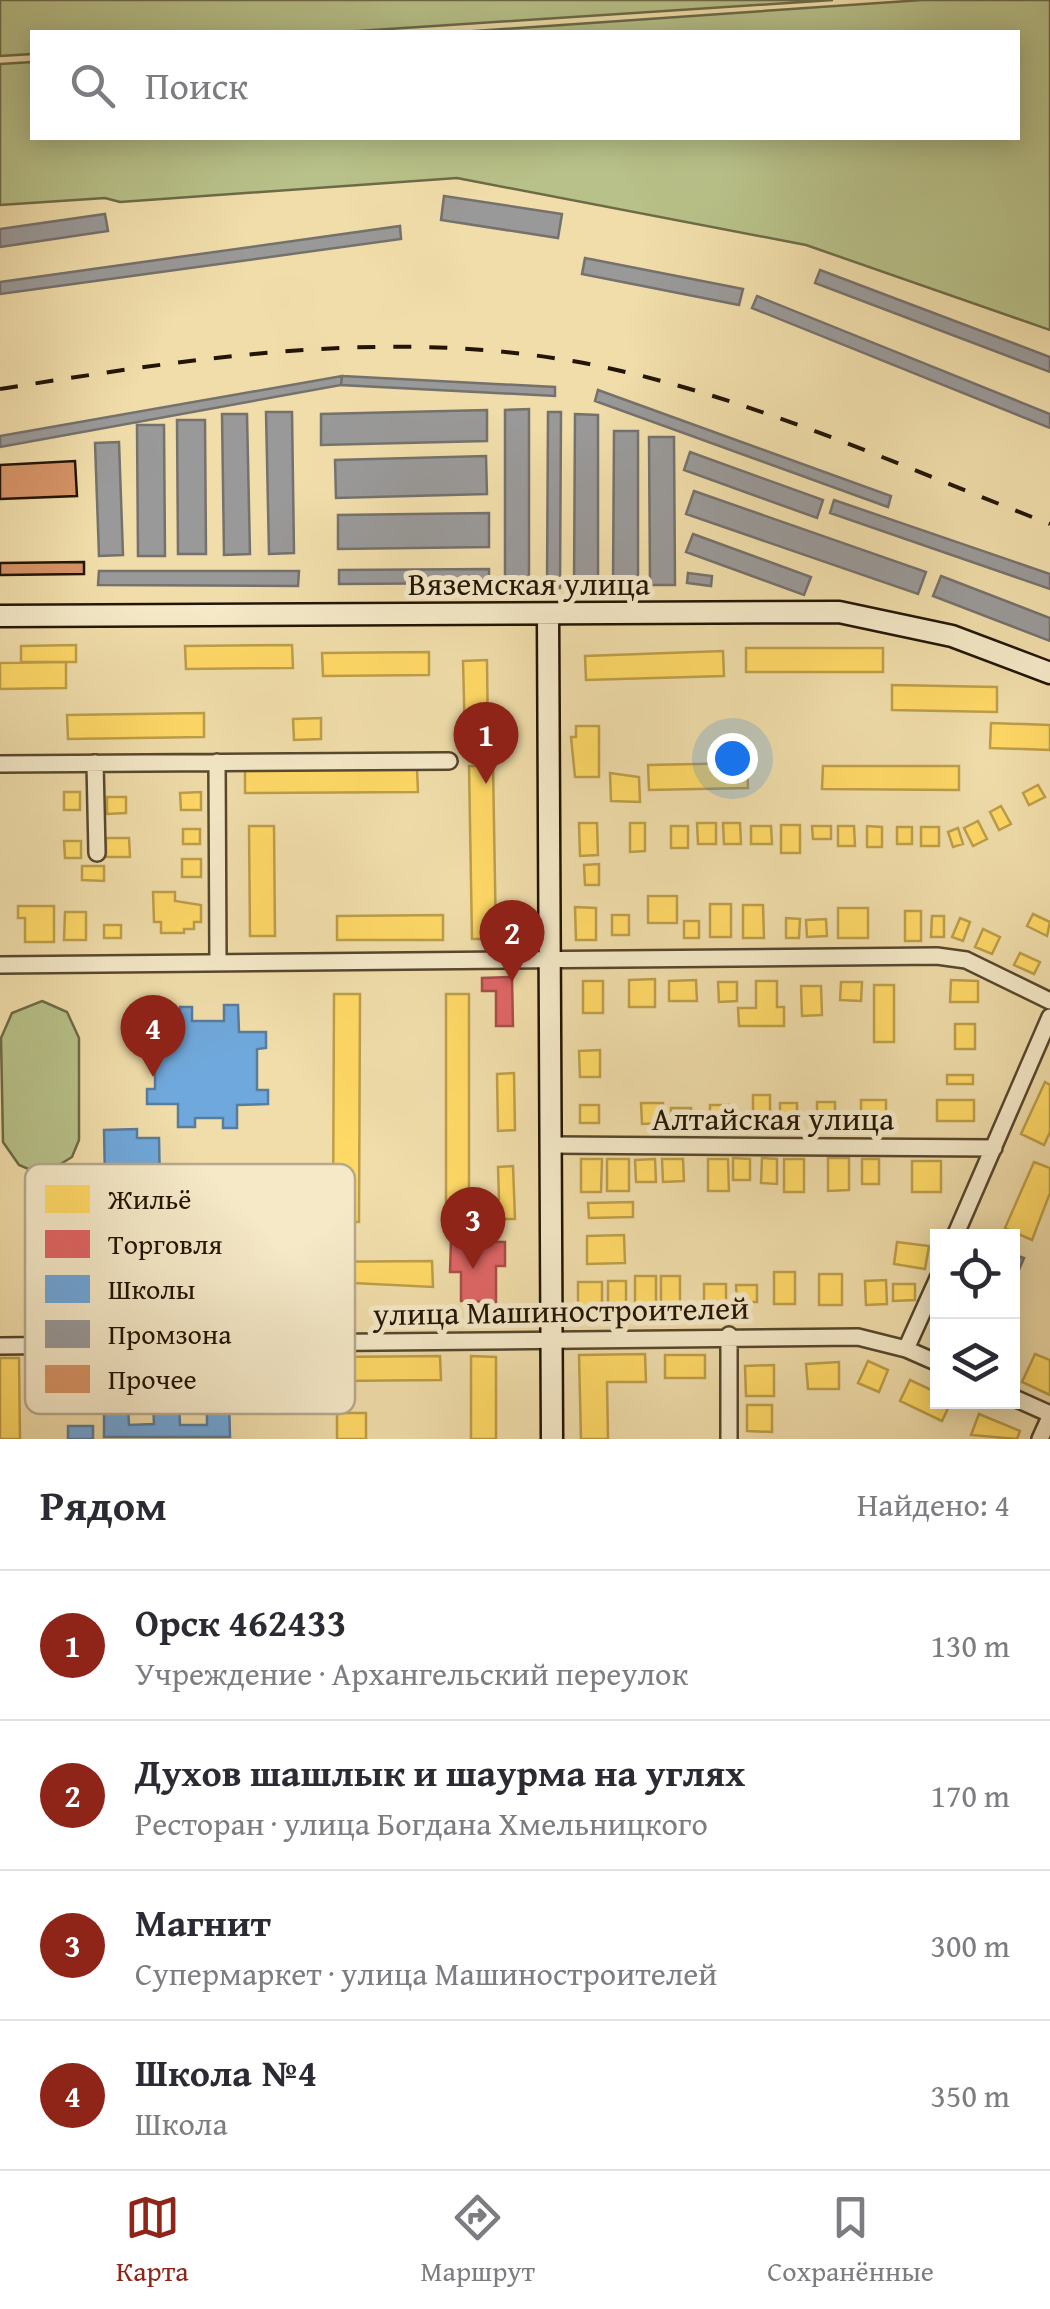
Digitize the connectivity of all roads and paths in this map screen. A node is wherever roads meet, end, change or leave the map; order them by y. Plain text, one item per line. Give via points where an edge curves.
1 (548, 614) junction
2 (0, 616) edge
3 (1050, 673) edge
4 (449, 761) dead end
5 (216, 762) junction
6 (95, 763) junction
7 (0, 764) edge
8 (97, 853) dead end
9 (550, 958) junction
10 (218, 962) junction
11 (0, 965) edge
12 (1050, 1001) edge
13 (1050, 1018) edge
14 (552, 1145) junction
15 (994, 1148) junction
16 (959, 1229) edge
17 (930, 1296) edge
18 (728, 1336) junction
19 (553, 1338) junction
20 (355, 1341) edge
21 (0, 1346) edge
22 (25, 1346) edge
23 (906, 1349) junction
24 (930, 1360) edge
25 (1020, 1401) edge
26 (1050, 1416) edge
27 (552, 1439) edge
28 (729, 1439) edge
29 (1040, 1439) edge

1 - 2 main road, Вяземская улица
1 - 3 main road, Вяземская улица via 839,612 952,636
1 - 9 main road
4 - 5 street
5 - 6 street
5 - 10 street
6 - 7 street
6 - 8 street
9 - 10 street
9 - 12 street via 937,956 966,960
9 - 14 main road
10 - 11 street
13 - 15 street
14 - 15 street, Алтайская улица
14 - 19 main road
15 - 16 street
17 - 23 street
18 - 19 street, улица Машиностроителей
18 - 23 street, улица Машиностроителей via 858,1337
18 - 28 street
19 - 20 street, улица Машиностроителей
19 - 27 main road
21 - 22 street, улица Машиностроителей
23 - 24 street, улица Машиностроителей
25 - 26 street
26 - 29 street

